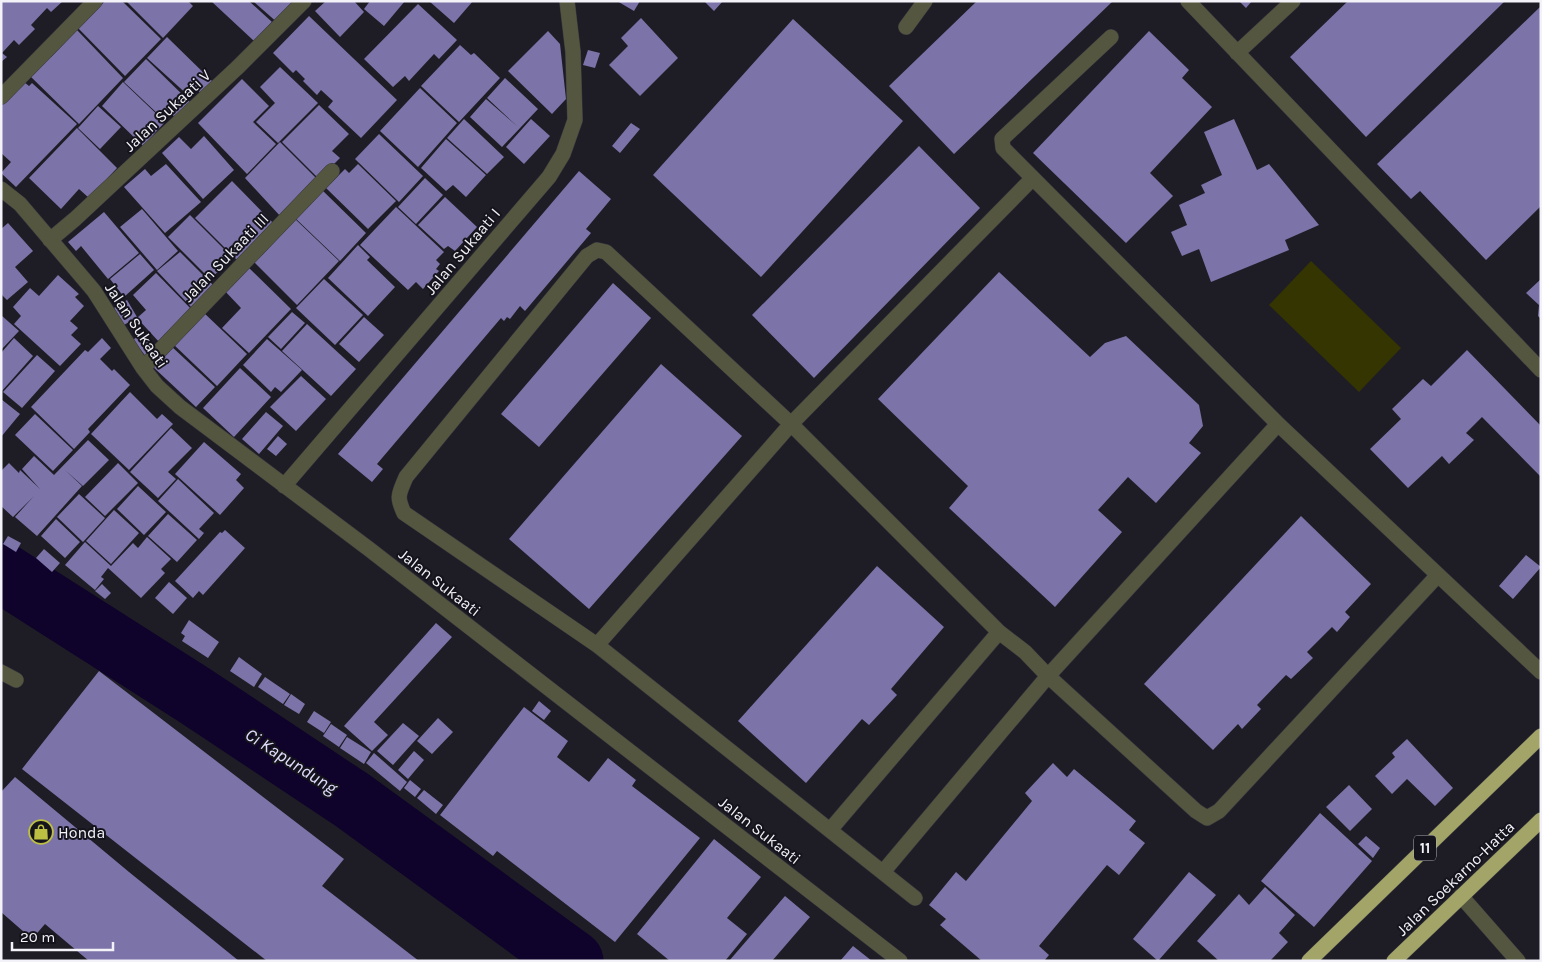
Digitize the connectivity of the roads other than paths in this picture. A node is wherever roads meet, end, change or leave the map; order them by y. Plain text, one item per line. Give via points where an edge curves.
1 (96, 1) edge
2 (304, 1) edge
3 (567, 1) edge
4 (926, 1) edge
5 (1188, 1) edge
6 (1294, 1) edge
7 (906, 27) dead end
8 (1111, 37) dead end
9 (1237, 53) junction
10 (1, 97) edge
11 (332, 171) dead end
12 (1033, 178) junction
13 (1, 189) edge
14 (50, 240) junction
15 (143, 368) junction
16 (1541, 370) edge
17 (791, 424) junction
18 (1278, 424) junction
19 (284, 486) junction
20 (1438, 575) junction
21 (999, 632) junction
22 (597, 645) junction
23 (1, 672) edge
24 (1541, 672) edge
25 (1048, 676) junction
26 (16, 680) dead end
27 (1541, 736) edge
28 (1541, 820) edge
29 (830, 830) junction
30 (883, 872) junction
31 (1461, 896) junction
32 (915, 898) dead end
33 (900, 961) edge
34 (1309, 961) edge
35 (1394, 961) edge
36 (1518, 961) edge

1 - 10 street
2 - 14 street, Jalan Sukaati V via 231,74
3 - 19 street, Jalan Sukaati I via 574,52 575,120 563,154 549,177
4 - 7 street
5 - 9 street
6 - 9 street
8 - 12 street via 1002,139 1003,148
9 - 16 street
11 - 15 street, Jalan Sukaati III
12 - 17 street
12 - 18 street
13 - 14 street, Jalan Sukaati via 20,204
14 - 15 street, Jalan Sukaati via 94,291
15 - 19 street, Jalan Sukaati via 180,408
17 - 21 street
17 - 22 street
17 - 22 street via 606,252 597,250 587,256 406,477 398,501 404,513 418,524
18 - 20 street
18 - 25 street
19 - 33 street, Jalan Sukaati
20 - 24 street
20 - 25 street via 1219,811 1207,818
21 - 25 street
21 - 29 street
22 - 29 street
23 - 26 street
25 - 30 street
27 - 34 highway, 11
28 - 31 highway, Jalan Soekarno-Hatta
29 - 30 street
30 - 32 street
31 - 35 highway, Jalan Soekarno-Hatta
31 - 36 street

